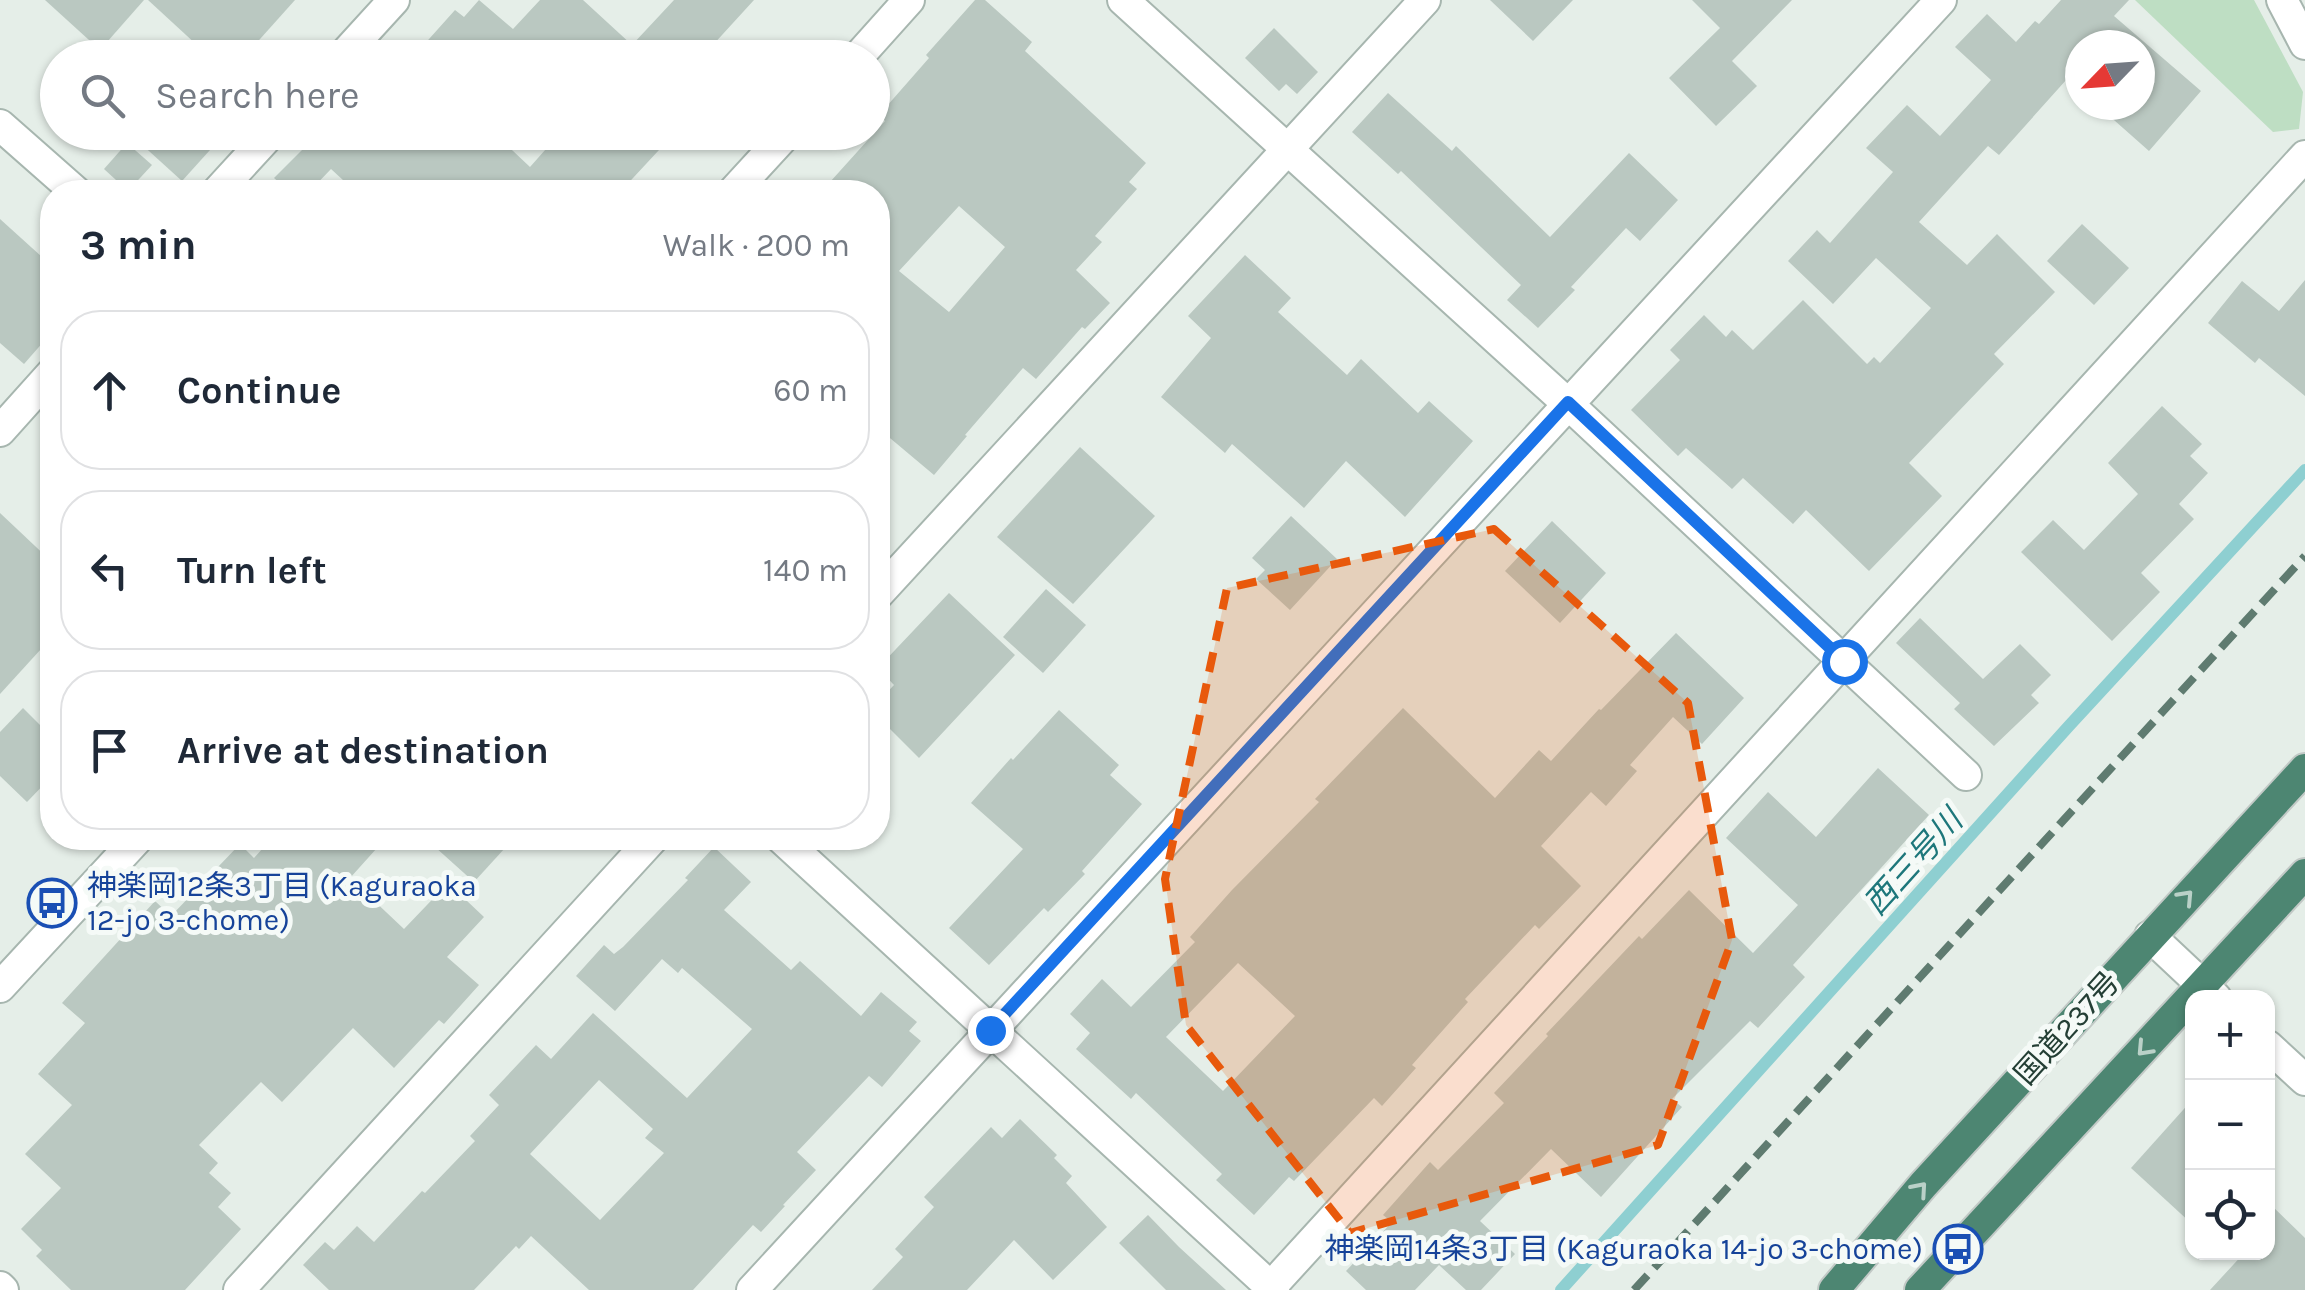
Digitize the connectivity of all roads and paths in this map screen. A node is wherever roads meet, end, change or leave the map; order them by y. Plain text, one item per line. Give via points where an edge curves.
1 (394, 0) edge
2 (910, 0) edge
3 (1123, 0) edge
4 (1425, 0) edge
5 (1940, 0) edge
6 (2282, 0) edge
7 (357, 40) edge
8 (873, 40) edge
9 (2305, 44) edge
10 (0, 125) edge
11 (1287, 149) junction
12 (256, 150) edge
13 (771, 150) edge
14 (2305, 156) edge
15 (62, 180) edge
16 (228, 180) edge
17 (743, 180) edge
18 (40, 386) edge
19 (1568, 402) junction
20 (0, 431) edge
21 (890, 581) edge
22 (1844, 661) junction
23 (2305, 769) edge
24 (1966, 775) dead end
25 (127, 850) edge
26 (643, 850) edge
27 (794, 850) edge
28 (2305, 874) edge
29 (2150, 936) junction
30 (0, 987) edge
31 (2209, 990) edge
32 (2211, 990) edge
33 (2185, 1017) edge
34 (990, 1030) junction
35 (2275, 1052) edge
36 (2305, 1080) edge
37 (1271, 1289) edge
38 (240, 1290) edge
39 (752, 1290) edge
40 (1834, 1290) edge
41 (1920, 1290) edge

1 - 7 street
2 - 8 street
3 - 11 street
4 - 11 street
5 - 19 street
6 - 9 street
10 - 15 street
11 - 19 street
11 - 21 street
12 - 16 street
13 - 17 street
14 - 22 street
18 - 20 street
19 - 22 street
19 - 34 street
22 - 24 street
22 - 37 street
29 -> 23 highway, 国道237号
25 - 30 street
26 - 38 street
27 - 34 street
28 - 32 highway
29 - 31 street
40 -> 29 highway, 国道237号
33 -> 41 highway
34 - 37 street
34 - 39 street
35 - 36 street

